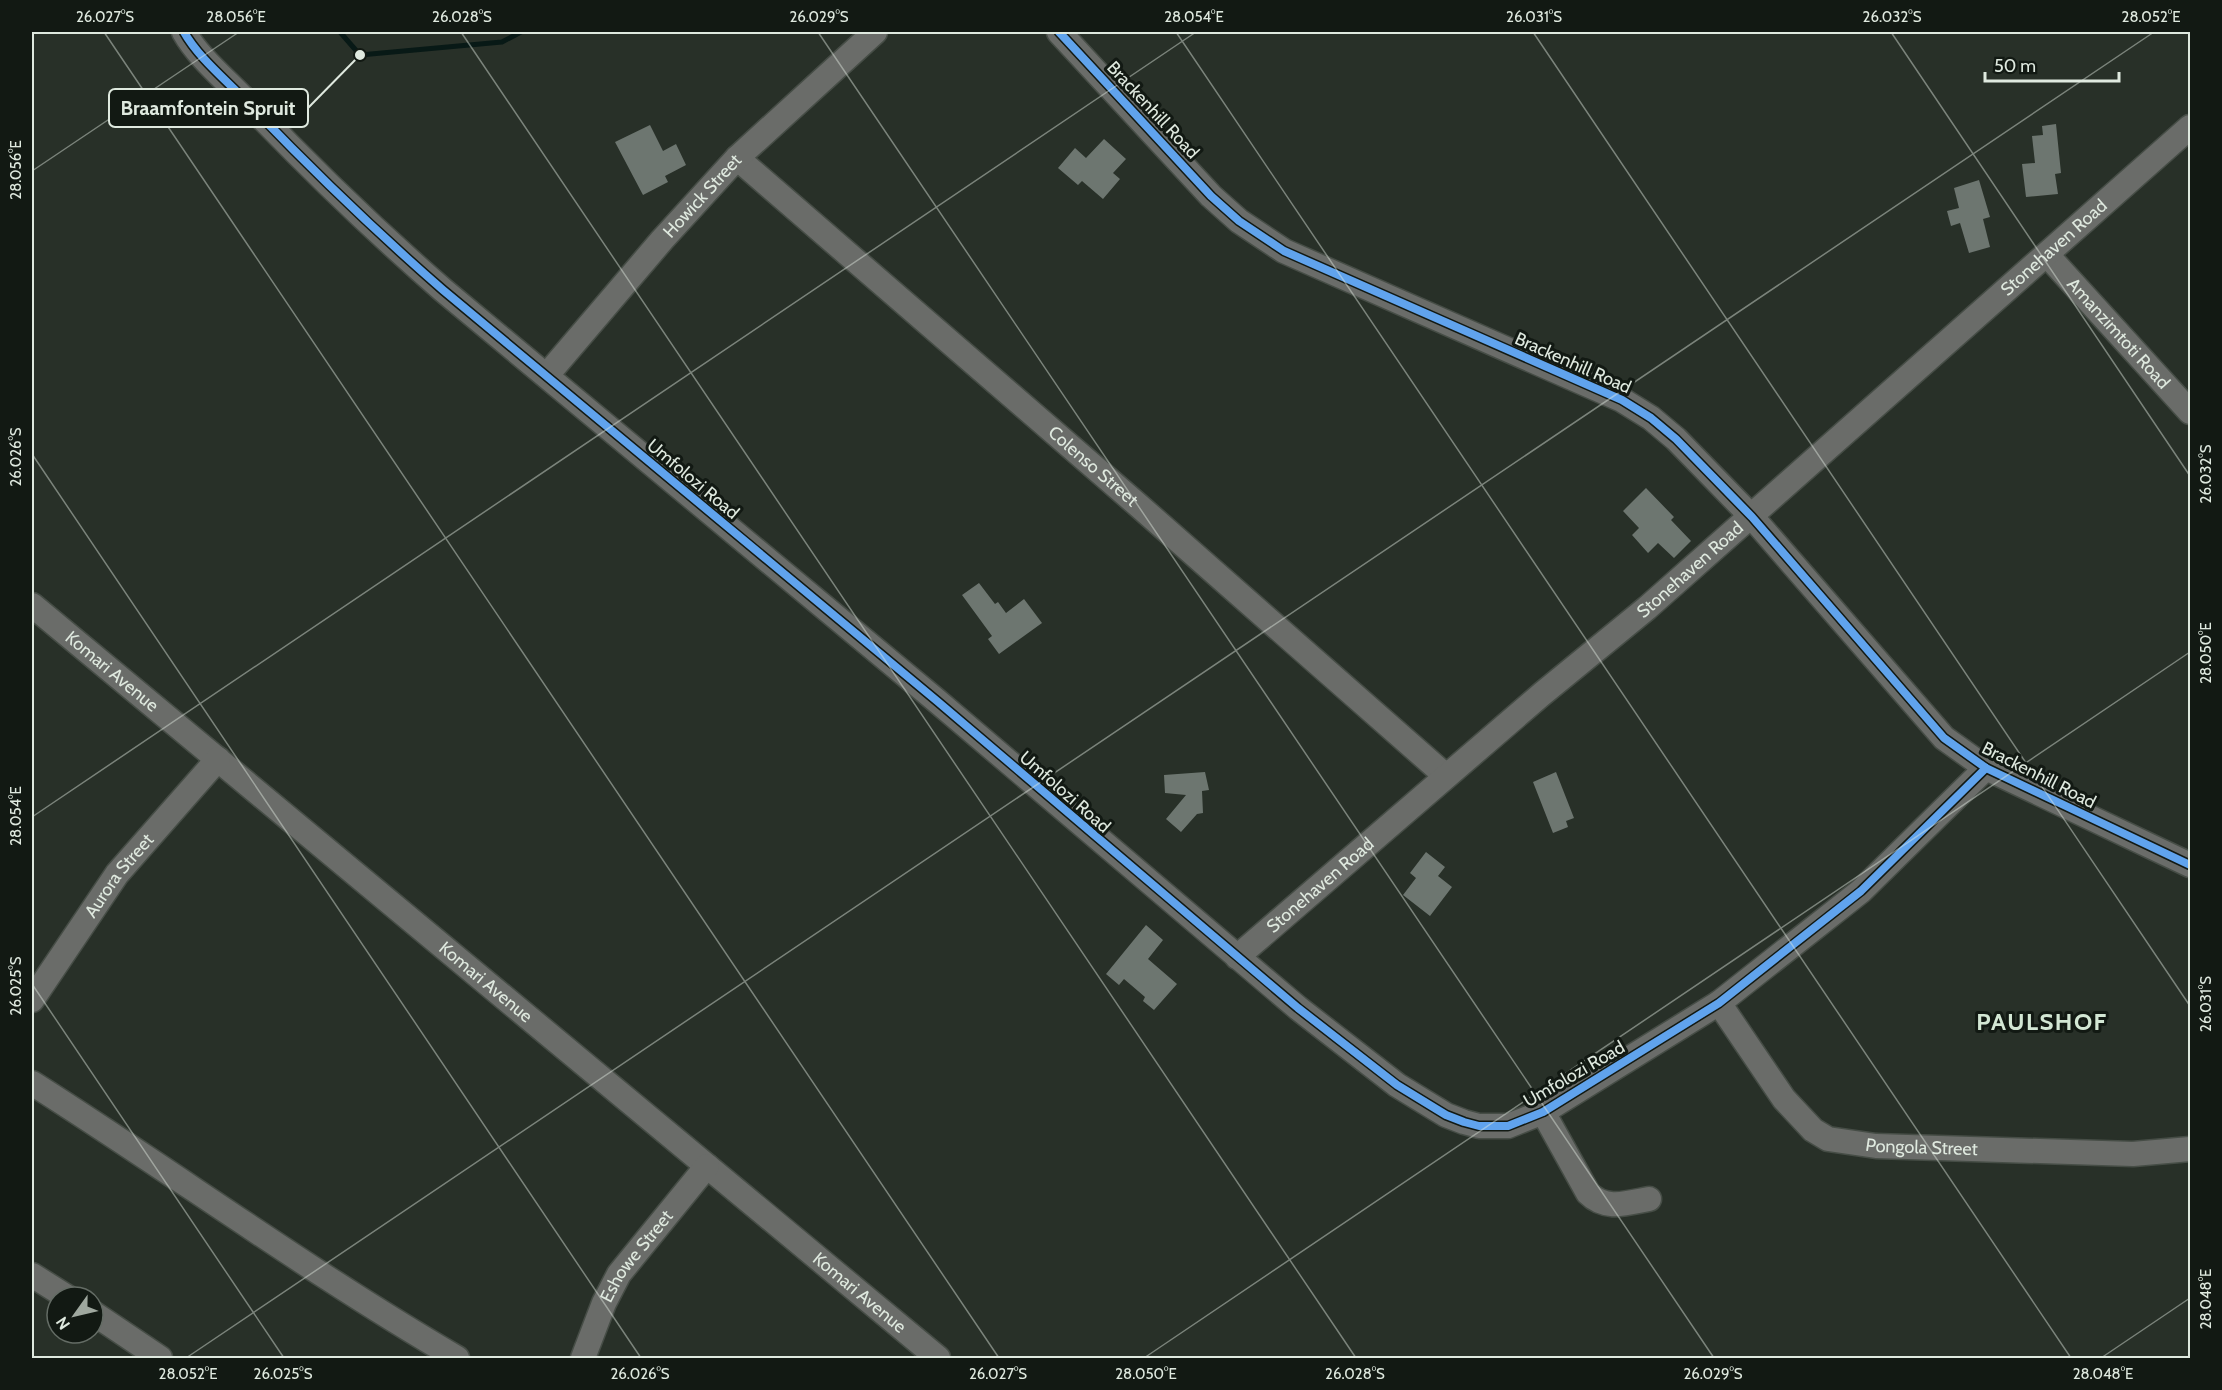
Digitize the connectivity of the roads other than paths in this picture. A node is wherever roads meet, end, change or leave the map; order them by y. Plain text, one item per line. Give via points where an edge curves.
1 (184, 32) edge
2 (875, 32) edge
3 (1059, 32) edge
4 (2190, 127) edge
5 (737, 158) junction
6 (2047, 255) junction
7 (546, 375) junction
8 (2189, 409) edge
9 (1752, 517) junction
10 (32, 605) edge
11 (218, 759) junction
12 (1986, 768) junction
13 (1446, 777) junction
14 (2190, 865) edge
15 (1237, 957) junction
16 (32, 1000) edge
17 (1719, 1003) junction
18 (32, 1083) edge
19 (1543, 1112) junction
20 (2190, 1149) edge
21 (707, 1166) junction
22 (1649, 1199) dead end
23 (32, 1275) edge
24 (48, 1285) edge
25 (105, 1321) edge
26 (160, 1359) edge
27 (457, 1359) edge
28 (583, 1359) edge
29 (938, 1359) edge

1 - 7 street, Umfolozi Road via 256,112 384,238
2 - 5 street, Howick Street
3 - 9 street, Brackenhill Road via 1211,196 1261,238 1332,274 1622,400 1676,439
4 - 6 street, Stonehaven Road
5 - 7 street, Howick Street
5 - 13 street, Colenso Street
6 - 8 street, Amanzimtoti Road
6 - 9 street, Stonehaven Road
7 - 15 street, Umfolozi Road
9 - 12 street, Brackenhill Road via 1944,738
9 - 13 street, Stonehaven Road
10 - 11 street, Komari Avenue
11 - 16 street, Aurora Street via 117,873
11 - 21 street, Komari Avenue
12 - 14 street, Brackenhill Road
12 - 17 street, Umfolozi Road via 1861,891
13 - 15 street, Stonehaven Road
15 - 19 street, Umfolozi Road via 1397,1085 1446,1115 1464,1122 1508,1126
17 - 19 street, Umfolozi Road
17 - 20 street, Pongola Street via 1784,1099 1813,1130 1828,1139 1876,1146 2121,1154
18 - 27 street
19 - 22 street via 1595,1200 1613,1205
21 - 28 street, Eshowe Street via 619,1274
21 - 29 street, Komari Avenue
23 - 24 street
25 - 26 street

